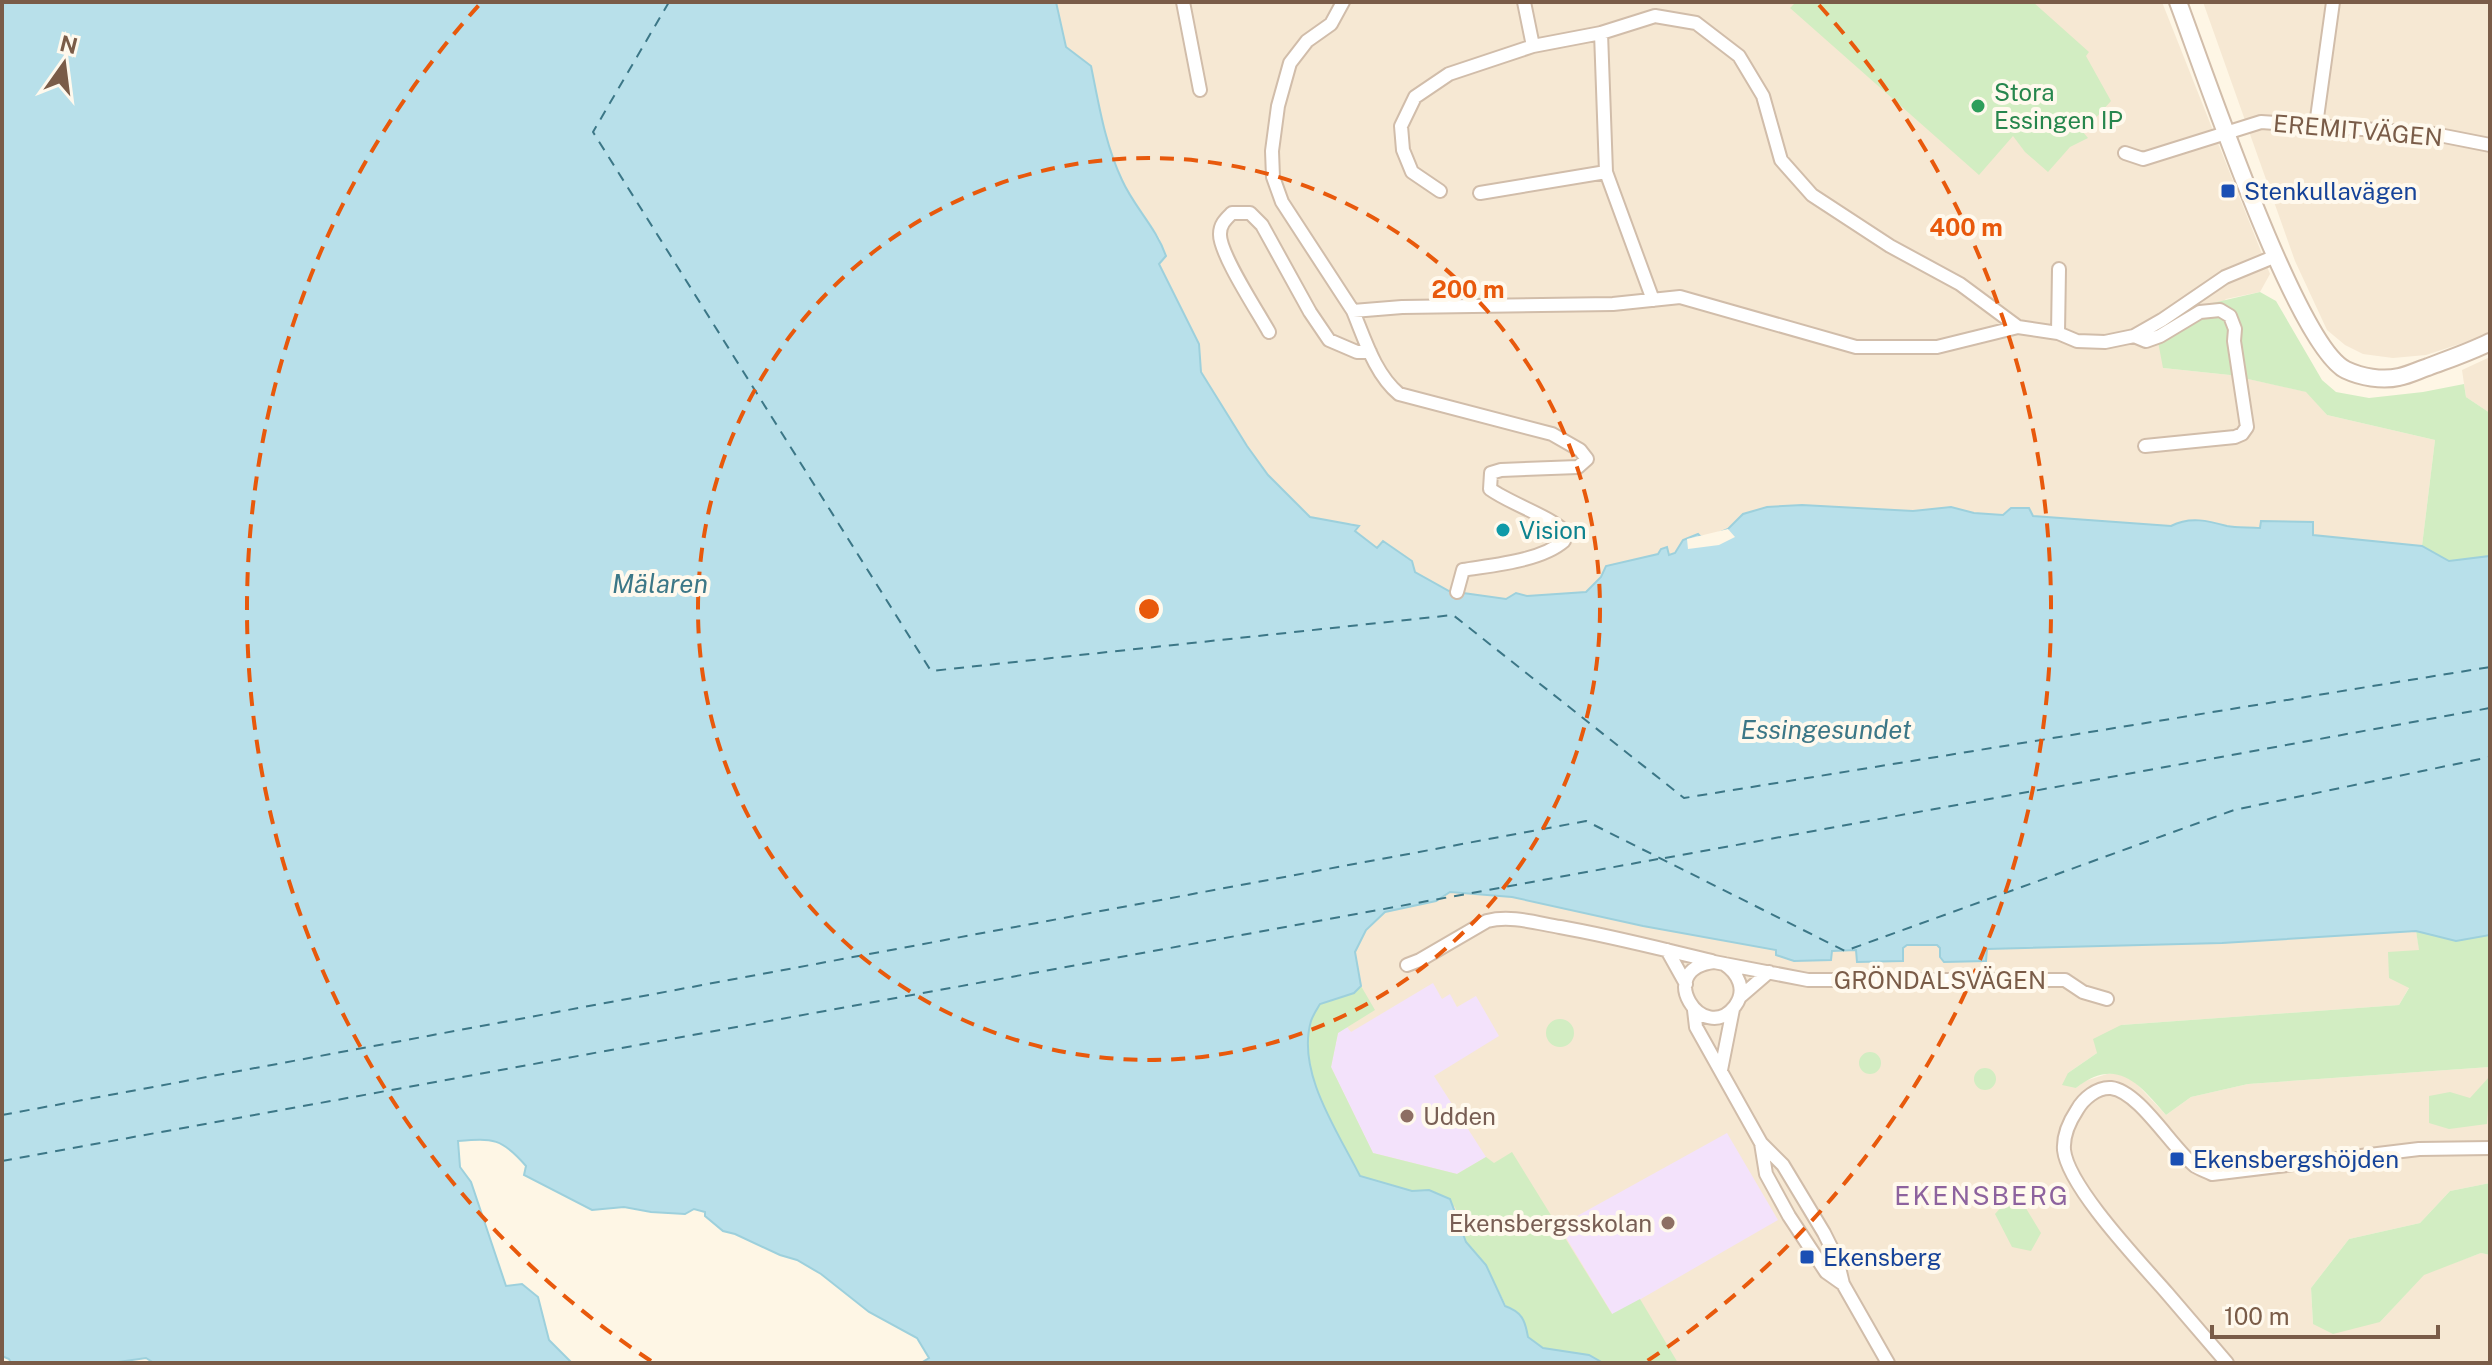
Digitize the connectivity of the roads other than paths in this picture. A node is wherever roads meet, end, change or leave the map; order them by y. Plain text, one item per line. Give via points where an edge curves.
1 (1183, 2) edge
2 (1343, 2) edge
3 (1524, 2) edge
4 (2178, 2) edge
5 (2333, 2) edge
6 (1601, 33) junction
7 (1533, 46) junction
8 (1200, 90) dead end
9 (2316, 125) junction
10 (2226, 133) junction
11 (2490, 145) edge
12 (2125, 153) dead end
13 (1606, 172) junction
14 (1440, 191) dead end
15 (1480, 193) dead end
16 (2276, 256) junction
17 (2059, 269) dead end
18 (1653, 300) junction
19 (1353, 311) junction
20 (2018, 327) junction
21 (1269, 332) dead end
22 (2058, 333) junction
23 (2134, 336) junction
24 (2490, 342) edge
25 (1370, 352) junction
26 (2145, 446) dead end
27 (1457, 592) dead end
28 (1667, 950) junction
29 (1719, 963) junction
30 (1407, 965) dead end
31 (1769, 972) junction
32 (1686, 984) junction
33 (1740, 997) junction
34 (2107, 999) dead end
35 (1733, 1009) junction
36 (1694, 1010) junction
37 (1721, 1070) junction
38 (1761, 1143) junction
39 (2490, 1148) edge
40 (1843, 1284) junction
41 (1888, 1363) edge
42 (2227, 1363) edge

1 - 8 street
2 - 19 street via 1331,24 1307,41 1290,63 1272,151 1273,177 1282,202
3 - 7 street
4 - 10 street
5 - 9 street
6 - 7 street
6 - 13 street
6 - 20 street via 1655,16 1696,23 1739,56 1763,96 1781,160 1812,195 1960,284
7 - 14 street via 1449,74 1415,97 1401,126 1403,150 1412,172
9 - 10 street, EREMITVÄGEN via 2261,122
9 - 11 street, EREMITVÄGEN via 2434,134
10 - 12 street, EREMITVÄGEN via 2143,159
10 - 16 street
13 - 15 street
13 - 18 street
16 - 23 street via 2225,277
16 - 24 street via 2315,336 2344,369 2376,378 2401,377
17 - 22 street
18 - 19 street
18 - 20 street via 1680,297 1856,347 1937,347
19 - 25 street
20 - 22 street
21 - 25 street via 1220,237 1222,223 1232,213 1250,213 1262,225 1329,340
22 - 23 street via 2077,341
23 - 26 street via 2146,341 2160,336 2200,312 2220,310 2230,316 2245,403 2247,427 2242,434
25 - 27 street via 1387,384 1399,394 1552,434 1587,459 1578,467 1491,473 1490,489 1558,524 1564,541 1542,553 1463,570
28 - 29 street, GRÖNDALSVÄGEN
28 - 30 street, GRÖNDALSVÄGEN via 1498,918
28 - 32 street
29 - 31 street, GRÖNDALSVÄGEN
29 - 32 street via 1696,968
29 - 33 street via 1736,974
31 - 33 street
31 - 34 street, GRÖNDALSVÄGEN via 1808,980 2065,980
32 - 36 street
33 - 35 street
35 - 36 street via 1715,1017
35 - 37 street
36 - 37 street via 1696,1027
37 - 38 street
38 - 40 street via 1783,1165 1824,1233
38 - 40 street via 1766,1174 1781,1202 1826,1272
39 - 42 street via 2419,1149 2212,1174 2180,1152 2130,1096 2111,1088 2090,1096 2070,1121 2064,1151 2068,1164 2099,1214
40 - 41 street

